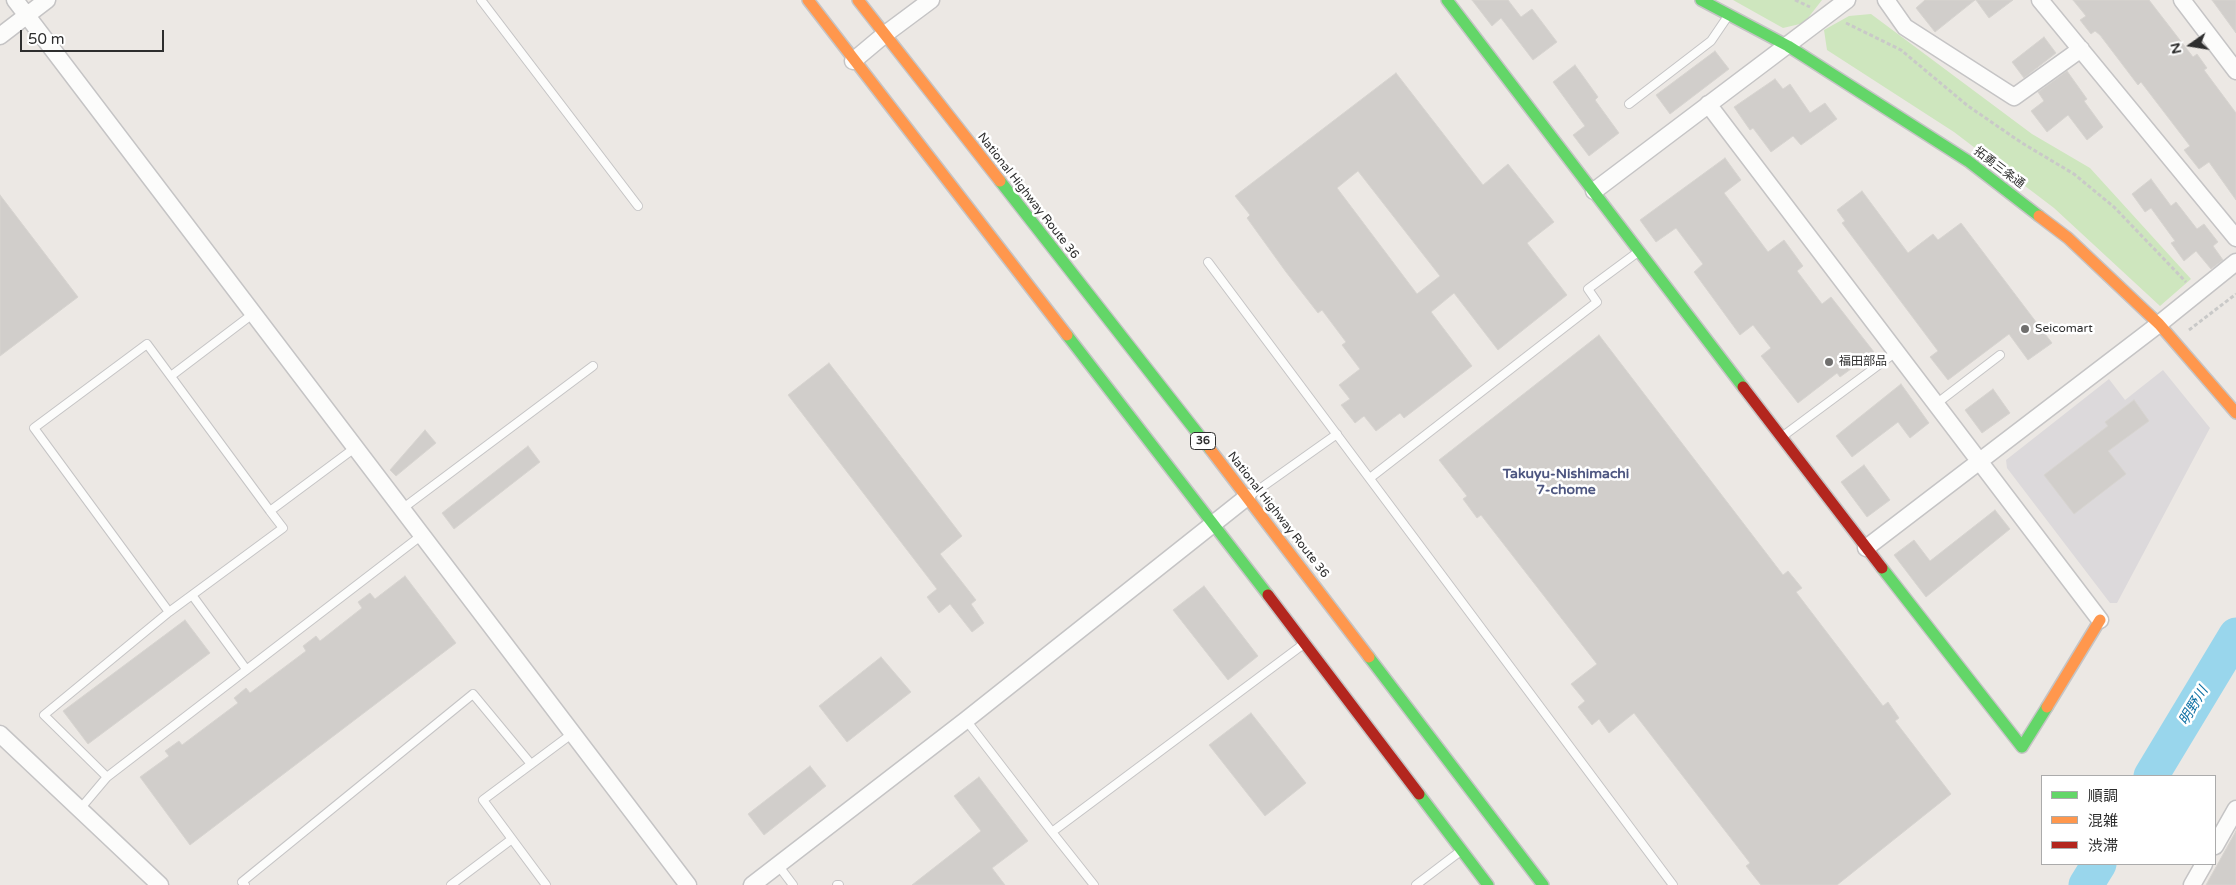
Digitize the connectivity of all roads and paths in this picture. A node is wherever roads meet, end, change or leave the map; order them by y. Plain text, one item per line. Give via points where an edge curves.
1 (15, 0) edge
2 (47, 0) edge
3 (481, 0) edge
4 (808, 0) edge
5 (858, 0) edge
6 (931, 0) edge
7 (1447, 0) edge
8 (1701, 0) edge
9 (1847, 0) edge
10 (1886, 0) edge
11 (2040, 0) edge
12 (2182, 0) edge
13 (1829, 14) junction
14 (27, 15) junction
15 (1728, 16) junction
16 (884, 35) junction
17 (0, 36) edge
18 (1788, 46) junction
19 (2081, 49) junction
20 (854, 62) junction
21 (2236, 71) edge
22 (1629, 104) dead end
23 (1708, 104) junction
24 (1594, 191) junction
25 (638, 206) dead end
26 (2236, 238) edge
27 (1639, 252) junction
28 (1208, 262) dead end
29 (2236, 262) edge
30 (2196, 294) junction
31 (2236, 294) edge
32 (254, 313) junction
33 (2159, 324) junction
34 (2174, 342) junction
35 (1896, 352) junction
36 (2000, 355) dead end
37 (593, 366) dead end
38 (171, 376) junction
39 (1936, 404) junction
40 (2236, 414) edge
41 (1337, 434) junction
42 (1781, 437) junction
43 (356, 447) junction
44 (1979, 462) junction
45 (1370, 478) junction
46 (1247, 497) junction
47 (402, 509) junction
48 (270, 510) junction
49 (1213, 523) junction
50 (422, 535) junction
51 (1866, 548) junction
52 (192, 595) junction
53 (169, 612) junction
54 (2100, 620) joint
55 (1305, 644) junction
56 (246, 669) junction
57 (966, 720) junction
58 (573, 733) junction
59 (0, 734) edge
60 (531, 764) junction
61 (107, 777) junction
62 (80, 809) junction
63 (2236, 809) edge
64 (1052, 832) junction
65 (512, 839) junction
66 (2216, 844) edge
67 (1462, 850) junction
68 (778, 865) junction
69 (2203, 865) edge
70 (160, 885) edge
71 (245, 885) edge
72 (451, 885) edge
73 (546, 885) edge
74 (688, 885) edge
75 (752, 885) edge
76 (793, 885) edge
77 (1094, 885) edge
78 (1416, 885) edge
79 (1488, 885) edge
80 (1543, 885) edge
81 (1673, 885) edge
82 (2192, 885) edge

1 - 14 street
2 - 14 street
3 - 25 lane
4 - 20 main road
5 - 16 main road, National Highway Route 36 / 36
6 - 16 street
7 - 24 main road
8 - 15 main road, 拓勇三条通
9 - 13 street
10 - 19 street via 1905,27 2014,96
11 - 19 street
12 - 21 street
13 - 18 street
13 - 30 path via 1901,50 1968,106 2074,174 2114,207
14 - 17 street
14 - 32 street
15 - 18 main road, 拓勇三条通
15 - 22 lane via 1710,40
16 - 20 street
16 - 46 main road, National Highway Route 36 / 36
18 - 23 street
18 - 33 main road, 拓勇三条通 via 1968,161 2068,238
19 - 26 street
20 - 49 main road
23 - 24 street
23 - 35 street
24 - 27 main road
27 - 42 main road
27 - 45 lane via 1588,290 1597,302
28 - 41 lane
29 - 30 street
30 - 33 street
31 - 34 path
32 - 38 lane
32 - 43 street
33 - 34 main road, 拓勇三条通
33 - 44 street
34 - 40 main road, 拓勇三条通
35 - 39 street
35 - 42 lane
36 - 39 lane
37 - 47 lane
38 - 48 lane
38 - 53 lane via 147,344 34,428
39 - 44 street
41 - 45 lane
41 - 46 lane
42 - 51 main road
43 - 47 street
43 - 48 lane
44 - 51 street
44 - 54 street
45 - 81 lane
46 - 49 street
46 - 80 main road, National Highway Route 36 / 36
47 - 50 street
48 - 52 lane via 283,528
49 - 55 main road
49 - 57 street
50 - 56 lane
50 - 58 street
51 - 54 main road via 2022,747
52 - 53 lane
52 - 56 lane
53 - 61 lane via 44,715
55 - 64 lane
55 - 67 main road
56 - 61 lane
57 - 64 lane
57 - 68 street
58 - 60 lane
58 - 74 street
59 - 62 street
60 - 65 lane via 483,800
60 - 71 lane via 473,694 242,882
61 - 62 lane
62 - 70 street
63 - 66 street
64 - 77 lane
65 - 72 lane
65 - 73 lane
67 - 78 lane
67 - 79 main road
68 - 75 street
68 - 76 lane
69 - 82 street

